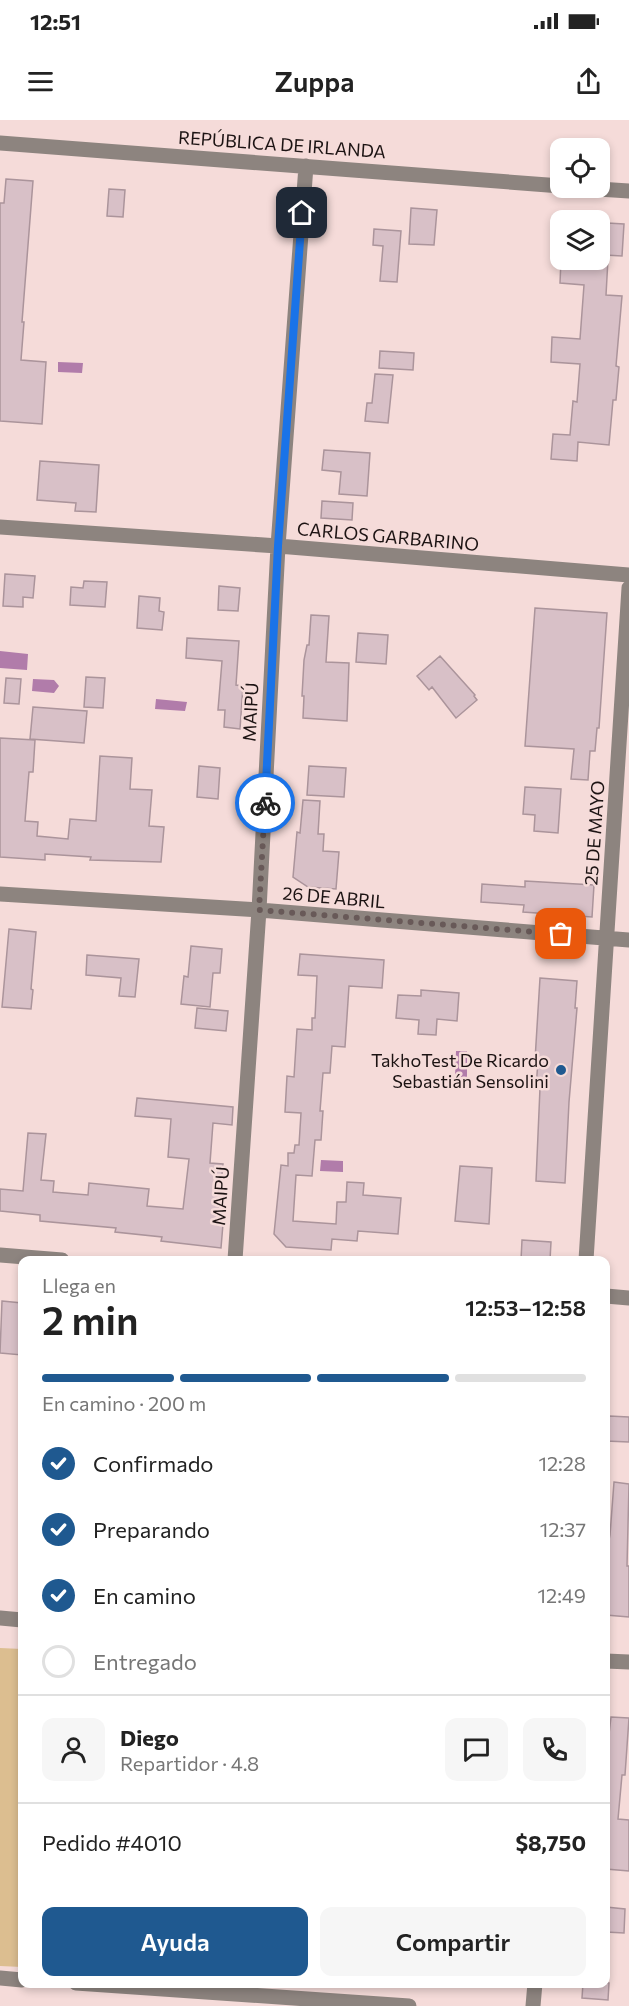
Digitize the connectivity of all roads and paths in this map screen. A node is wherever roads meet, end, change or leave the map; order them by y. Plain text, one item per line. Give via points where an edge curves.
1 (0, 143) edge
2 (306, 166) junction
3 (550, 185) edge
4 (610, 190) edge
5 (629, 191) edge
6 (0, 527) edge
7 (278, 546) junction
8 (629, 575) edge
9 (629, 588) edge
10 (0, 894) edge
11 (259, 910) junction
12 (608, 938) junction
13 (629, 940) edge
14 (0, 1255) edge
15 (18, 1256) edge
16 (235, 1256) edge
17 (586, 1256) edge
18 (610, 1296) edge
19 (629, 1298) edge
20 (0, 1618) edge
21 (18, 1620) edge
22 (610, 1661) edge
23 (629, 1662) edge
24 (0, 1978) edge
25 (18, 1980) edge
26 (186, 1988) edge
27 (208, 1988) edge
28 (535, 1988) edge
29 (185, 2006) edge
30 (409, 2006) edge
31 (533, 2006) edge

1 - 2 street, REPÚBLICA DE IRLANDA
2 - 3 street, REPÚBLICA DE IRLANDA
2 - 7 street, MAIPÚ
4 - 5 street
6 - 7 street, CARLOS GARBARINO
7 - 8 street, CARLOS GARBARINO
7 - 11 street, MAIPÚ
9 - 12 street, 25 DE MAYO
10 - 11 street, 26 DE ABRIL
11 - 12 street, 26 DE ABRIL
11 - 16 street, MAIPÚ
12 - 13 street, 26 DE ABRIL
12 - 17 street, 25 DE MAYO
14 - 15 street
18 - 19 street
20 - 21 street
22 - 23 street
24 - 25 street
26 - 29 street
27 - 30 street
28 - 31 street

